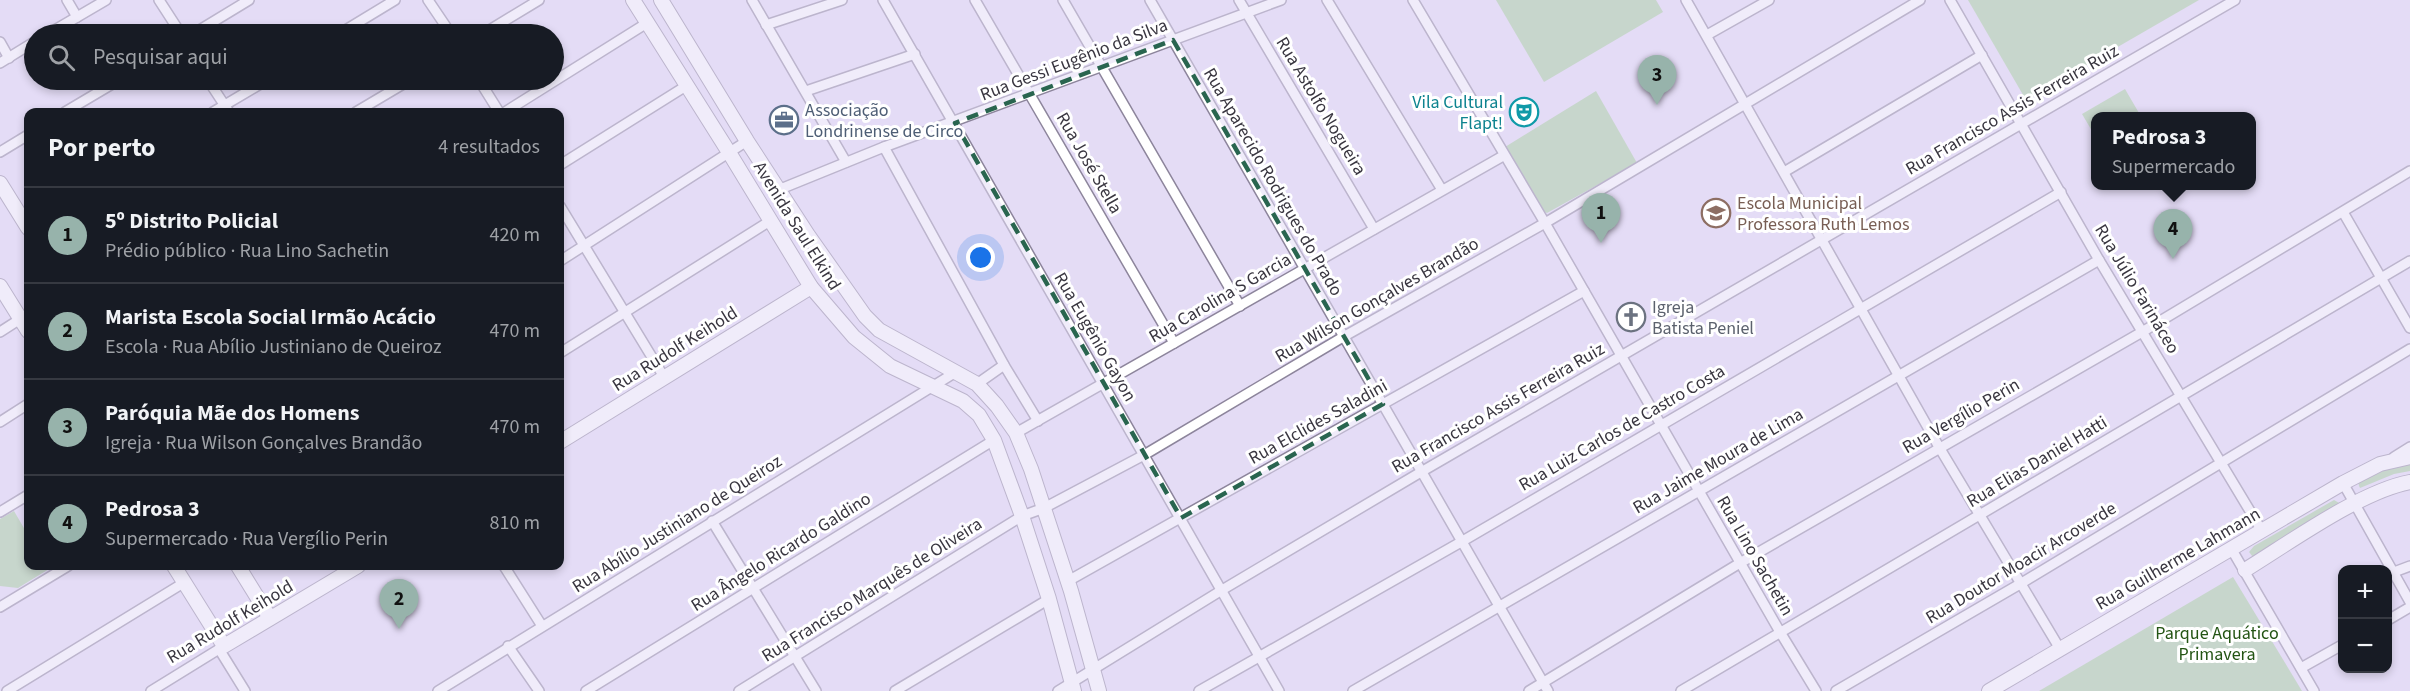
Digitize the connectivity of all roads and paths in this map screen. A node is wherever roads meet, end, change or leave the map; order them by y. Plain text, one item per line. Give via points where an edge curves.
1 (67, 0) edge
2 (106, 0) edge
3 (159, 0) edge
4 (249, 0) edge
5 (395, 0) edge
6 (428, 0) edge
7 (539, 0) edge
8 (633, 0) edge
9 (661, 0) edge
10 (752, 0) edge
11 (842, 0) edge
12 (883, 0) edge
13 (975, 0) edge
14 (1063, 0) edge
15 (1150, 0) edge
16 (1239, 0) edge
17 (1281, 0) edge
18 (1327, 0) edge
19 (1413, 0) edge
20 (1686, 0) edge
21 (1769, 0) edge
22 (1920, 0) edge
23 (1950, 0) edge
24 (2235, 0) edge
25 (1246, 13) junction
26 (77, 17) junction
27 (647, 23) junction
28 (65, 24) edge
29 (174, 24) edge
30 (209, 24) edge
31 (355, 24) edge
32 (444, 24) edge
33 (499, 24) edge
34 (766, 25) junction
35 (1707, 35) junction
36 (1173, 40) junction
37 (0, 42) edge
38 (24, 48) edge
39 (915, 54) junction
40 (1982, 55) junction
41 (9, 58) junction
42 (0, 63) edge
43 (1101, 68) junction
44 (564, 75) edge
45 (686, 86) junction
46 (102, 90) edge
47 (214, 90) edge
48 (253, 90) edge
49 (393, 90) edge
50 (485, 90) edge
51 (540, 90) edge
52 (806, 91) junction
53 (1029, 94) junction
54 (1746, 105) junction
55 (72, 108) edge
56 (225, 108) edge
57 (227, 108) edge
58 (363, 108) edge
59 (496, 108) edge
60 (511, 108) edge
61 (955, 123) junction
62 (2022, 124) junction
63 (24, 137) edge
64 (747, 141) junction
65 (884, 147) junction
66 (0, 152) edge
67 (730, 154) junction
68 (1503, 156) junction
69 (564, 162) edge
70 (846, 162) junction
71 (2410, 171) edge
72 (1784, 172) junction
73 (0, 183) edge
74 (778, 190) junction
75 (1442, 190) junction
76 (2061, 192) junction
77 (2343, 212) junction
78 (564, 213) edge
79 (24, 220) edge
80 (770, 221) junction
81 (1545, 224) junction
82 (1374, 229) junction
83 (1823, 240) junction
84 (584, 246) junction
85 (564, 258) edge
86 (2099, 260) junction
87 (2410, 261) edge
88 (1305, 269) junction
89 (2381, 278) junction
90 (0, 286) edge
91 (811, 287) junction
92 (1584, 291) junction
93 (1240, 306) junction
94 (1862, 309) junction
95 (624, 313) junction
96 (24, 316) edge
97 (24, 318) edge
98 (2410, 328) edge
99 (0, 332) edge
100 (2142, 332) junction
101 (1343, 337) junction
102 (1174, 344) junction
103 (2410, 349) edge
104 (564, 350) edge
105 (1621, 357) junction
106 (1004, 365) junction
107 (956, 372) junction
108 (1899, 376) junction
109 (664, 377) junction
110 (977, 384) junction
111 (1103, 384) junction
112 (934, 386) junction
113 (2181, 395) junction
114 (1383, 404) junction
115 (24, 407) edge
116 (1038, 421) junction
117 (0, 422) edge
118 (1660, 425) junction
119 (1016, 433) junction
120 (564, 440) edge
121 (994, 440) junction
122 (1939, 447) junction
123 (2410, 447) edge
124 (1144, 455) junction
125 (2410, 457) edge
126 (2388, 461) junction
127 (2222, 462) junction
128 (1421, 472) junction
129 (2410, 482) edge
130 (2343, 483) junction
131 (1698, 490) junction
132 (24, 497) edge
133 (2355, 504) junction
134 (1044, 508) junction
135 (0, 512) edge
136 (1980, 514) junction
137 (1022, 516) junction
138 (1180, 518) junction
139 (712, 521) junction
140 (2262, 531) junction
141 (1461, 542) junction
142 (2232, 550) junction
143 (1740, 563) junction
144 (2410, 566) edge
145 (61, 570) edge
146 (176, 570) edge
147 (240, 570) edge
148 (351, 570) edge
149 (507, 570) edge
150 (2245, 570) junction
151 (2394, 572) junction
152 (1068, 581) junction
153 (184, 582) junction
154 (2020, 584) junction
155 (753, 589) junction
156 (1222, 590) junction
157 (1049, 599) junction
158 (2410, 602) edge
159 (0, 607) edge
160 (1499, 607) junction
161 (2410, 608) edge
162 (270, 618) junction
163 (2390, 619) edge
164 (542, 626) junction
165 (1780, 632) junction
166 (508, 646) junction
167 (222, 648) junction
168 (2338, 648) edge
169 (2060, 649) junction
170 (1260, 656) junction
171 (795, 657) junction
172 (2301, 668) junction
173 (1092, 669) junction
174 (1072, 687) edge
175 (1546, 687) edge
176 (7, 691) edge
177 (151, 691) edge
178 (244, 691) edge
179 (438, 691) edge
180 (539, 691) edge
181 (586, 691) edge
182 (740, 691) edge
183 (816, 691) edge
184 (895, 691) edge
185 (1058, 691) edge
186 (1099, 691) edge
187 (1199, 691) edge
188 (1279, 691) edge
189 (1353, 691) edge
190 (1529, 691) edge
191 (1681, 691) edge
192 (1816, 691) edge
193 (1836, 691) edge
194 (1989, 691) edge
195 (2314, 691) edge

1 - 26 street
2 - 26 street
3 - 29 street
4 - 30 street
5 - 31 street
6 - 32 street
7 - 33 street
8 - 27 main road, Avenida Saul Elkind
9 - 64 main road, Avenida Saul Elkind
10 - 34 street
11 - 34 street
12 - 39 street, Rua Eugênio Gayon
13 - 53 street, Rua José Stella
14 - 43 street
15 - 36 street, Rua Aparecido Rodrigues do Prado
16 - 25 street, Rua Astolfo Nogueira
17 - 25 street, Rua Gessi Eugênio da Silva
18 - 75 street
19 - 68 street, Rua Lino Sachetin
20 - 35 street
21 - 35 street
22 - 54 street, Rua Wilson Gonçalves Brandão
23 - 40 street, Rua Júlio Farináceo
24 - 62 street, Rua Francisco Assis Ferreira Ruiz
25 - 36 street, Rua Gessi Eugênio da Silva
25 - 82 street, Rua Astolfo Nogueira
26 - 28 street
27 - 44 street
27 - 45 main road, Avenida Saul Elkind
34 - 52 street
35 - 54 street
36 - 43 street, Rua Gessi Eugênio da Silva
36 - 88 street, Rua Aparecido Rodrigues do Prado
37 - 41 street
38 - 41 street
39 - 52 street
39 - 61 street, Rua Eugênio Gayon
40 - 62 street, Rua Júlio Farináceo
40 - 72 street
41 - 42 street
43 - 53 street, Rua Gessi Eugênio da Silva
43 - 93 street
45 - 67 main road, Avenida Saul Elkind
45 - 69 street
46 - 55 street
47 - 56 street
48 - 57 street
49 - 58 street
50 - 59 street
51 - 60 street
52 - 70 street
53 - 61 street, Rua Gessi Eugênio da Silva
53 - 102 street, Rua José Stella
54 - 72 street
54 - 81 street, Rua Wilson Gonçalves Brandão
61 - 65 street, Rua Gessi Eugênio da Silva
61 - 111 street, Rua Eugênio Gayon
62 - 76 street, Rua Júlio Farináceo
62 - 83 street, Rua Francisco Assis Ferreira Ruiz
63 - 66 street
64 - 67 street
64 - 74 main road, Avenida Saul Elkind
65 - 70 street, Rua Gessi Eugênio da Silva
65 - 106 street
67 - 80 main road, Avenida Saul Elkind
67 - 84 street
68 - 75 street, Rua Carolina S Garcia
68 - 81 street, Rua Lino Sachetin
70 - 74 street, Rua Gessi Eugênio da Silva
71 - 77 street, Rua Vergílio Perin
72 - 83 street
73 - 79 main road
74 - 107 main road, Avenida Saul Elkind via 865,316 879,330
75 - 82 street, Rua Carolina S Garcia
76 - 86 street, Rua Júlio Farináceo
76 - 94 street, Rua Luiz Carlos de Castro Costa
77 - 89 street
77 - 100 street, Rua Vergílio Perin
78 - 84 street
80 - 91 main road, Avenida Saul Elkind
80 - 95 street
81 - 92 street, Rua Lino Sachetin
81 - 101 street, Rua Wilson Gonçalves Brandão
82 - 88 street, Rua Carolina S Garcia
83 - 94 street
83 - 105 street, Rua Francisco Assis Ferreira Ruiz
84 - 85 street
84 - 95 street
86 - 100 street, Rua Júlio Farináceo
86 - 108 street, Rua Jaime Moura de Lima
87 - 89 street, Rua Elias Daniel Hatti
88 - 93 street, Rua Carolina S Garcia
88 - 101 street, Rua Aparecido Rodrigues do Prado
89 - 98 street
89 - 113 street, Rua Elias Daniel Hatti
90 - 96 main road
91 - 109 main road, Rua Rudolf Keihold
91 - 112 main road, Avenida Saul Elkind via 854,337 890,366
92 - 105 street, Rua Lino Sachetin
92 - 114 street, Rua Elclides Saladini
93 - 102 street, Rua Carolina S Garcia
94 - 108 street
94 - 118 street, Rua Luiz Carlos de Castro Costa
95 - 104 street
95 - 109 street
97 - 99 street
100 - 113 street, Rua Júlio Farináceo
100 - 122 street, Rua Vergílio Perin
101 - 114 street, Rua Aparecido Rodrigues do Prado
101 - 124 street, Rua Wilson Gonçalves Brandão
102 - 111 street, Rua Carolina S Garcia
103 - 127 street, Rua Doutor Moacir Arcoverde
105 - 118 street, Rua Lino Sachetin
105 - 128 street, Rua Francisco Assis Ferreira Ruiz
106 - 110 street
106 - 116 street
107 - 110 main road, Avenida Saul Elkind
107 - 112 street, Rua Abílio Justiniano de Queiroz
108 - 122 street
108 - 131 street, Rua Jaime Moura de Lima
109 - 120 main road, Rua Rudolf Keihold
110 - 119 main road, Avenida Saul Elkind
111 - 116 street, Rua Carolina S Garcia
111 - 124 street, Rua Eugênio Gayon
112 - 121 main road, Avenida Saul Elkind via 963,401 979,415
112 - 139 street, Rua Abílio Justiniano de Queiroz
113 - 127 street, Rua Júlio Farináceo
113 - 136 street, Rua Elias Daniel Hatti
114 - 128 street, Rua Aparecido Rodrigues do Prado
114 - 138 street, Rua Elclides Saladini
115 - 117 street
116 - 119 street, Rua Carolina S Garcia
118 - 131 street, Rua Lino Sachetin
118 - 141 street, Rua Luiz Carlos de Castro Costa
119 - 134 main road, Avenida Saul Elkind
121 - 137 main road, Avenida Saul Elkind
121 - 155 street, Rua Ângelo Ricardo Galdino
122 - 136 street
122 - 143 street, Rua Vergílio Perin
123 - 126 street, Rua Guilherme Lahmann
124 - 134 street, Rua Wilson Gonçalves Brandão
124 - 138 street, Rua Eugênio Gayon
125 - 126 main road, Rua Guilherme Lahmann
126 - 130 main road, Rua Guilherme Lahmann
127 - 140 street, Rua Júlio Farináceo
127 - 154 street, Rua Doutor Moacir Arcoverde
128 - 141 street, Rua Aparecido Rodrigues do Prado
128 - 156 street, Rua Francisco Assis Ferreira Ruiz
129 - 133 main road
130 - 133 street
130 - 140 main road, Rua Guilherme Lahmann
131 - 143 street, Rua Lino Sachetin
131 - 160 street, Rua Jaime Moura de Lima
132 - 135 street
133 - 150 main road
133 - 151 street
134 - 137 street, Rua Wilson Gonçalves Brandão
134 - 152 main road, Avenida Saul Elkind
136 - 154 street
136 - 165 street, Rua Elias Daniel Hatti
137 - 157 main road, Avenida Saul Elkind
137 - 171 street, Rua Francisco Marquês de Oliveira
138 - 152 street, Rua Elclides Saladini
138 - 156 street, Rua Eugênio Gayon
139 - 155 street
139 - 164 street, Rua Abílio Justiniano de Queiroz
140 - 142 main road, Rua Guilherme Lahmann
141 - 160 street, Rua Aparecido Rodrigues do Prado
141 - 170 street, Rua Luiz Carlos de Castro Costa
142 - 150 street
142 - 169 main road, Rua Guilherme Lahmann
143 - 165 street, Rua Lino Sachetin
143 - 175 street, Rua Vergílio Perin
144 - 151 street
145 - 159 street
146 - 153 main road
147 - 162 main road
148 - 162 main road, Rua Rudolf Keihold
149 - 164 street
150 - 172 street
151 - 158 street
152 - 173 main road, Avenida Saul Elkind
153 - 167 main road
153 - 176 street
154 - 169 street
154 - 193 street, Rua Doutor Moacir Arcoverde
155 - 171 street
155 - 181 street, Rua Ângelo Ricardo Galdino
156 - 170 street, Rua Eugênio Gayon
156 - 173 street, Rua Francisco Assis Ferreira Ruiz
157 - 174 main road, Avenida Saul Elkind
157 - 184 street
160 - 175 street, Rua Aparecido Rodrigues do Prado
160 - 189 street, Rua Jaime Moura de Lima
161 - 163 street
162 - 167 main road, Rua Rudolf Keihold
164 - 166 street, Rua Abílio Justiniano de Queiroz
165 - 191 street, Rua Elias Daniel Hatti
165 - 192 street, Rua Lino Sachetin
166 - 179 street, Rua Abílio Justiniano de Queiroz
166 - 180 street
167 - 177 street, Rua Rudolf Keihold
167 - 178 street
168 - 172 street
169 - 194 main road, Rua Guilherme Lahmann
170 - 187 street, Rua Luiz Carlos de Castro Costa
170 - 188 street, Rua Eugênio Gayon
171 - 182 street, Rua Francisco Marquês de Oliveira
171 - 183 street
172 - 195 street
173 - 174 street, Rua Francisco Assis Ferreira Ruiz
173 - 186 main road, Avenida Saul Elkind
174 - 185 street, Rua Francisco Assis Ferreira Ruiz
175 - 190 street, Rua Vergílio Perin

